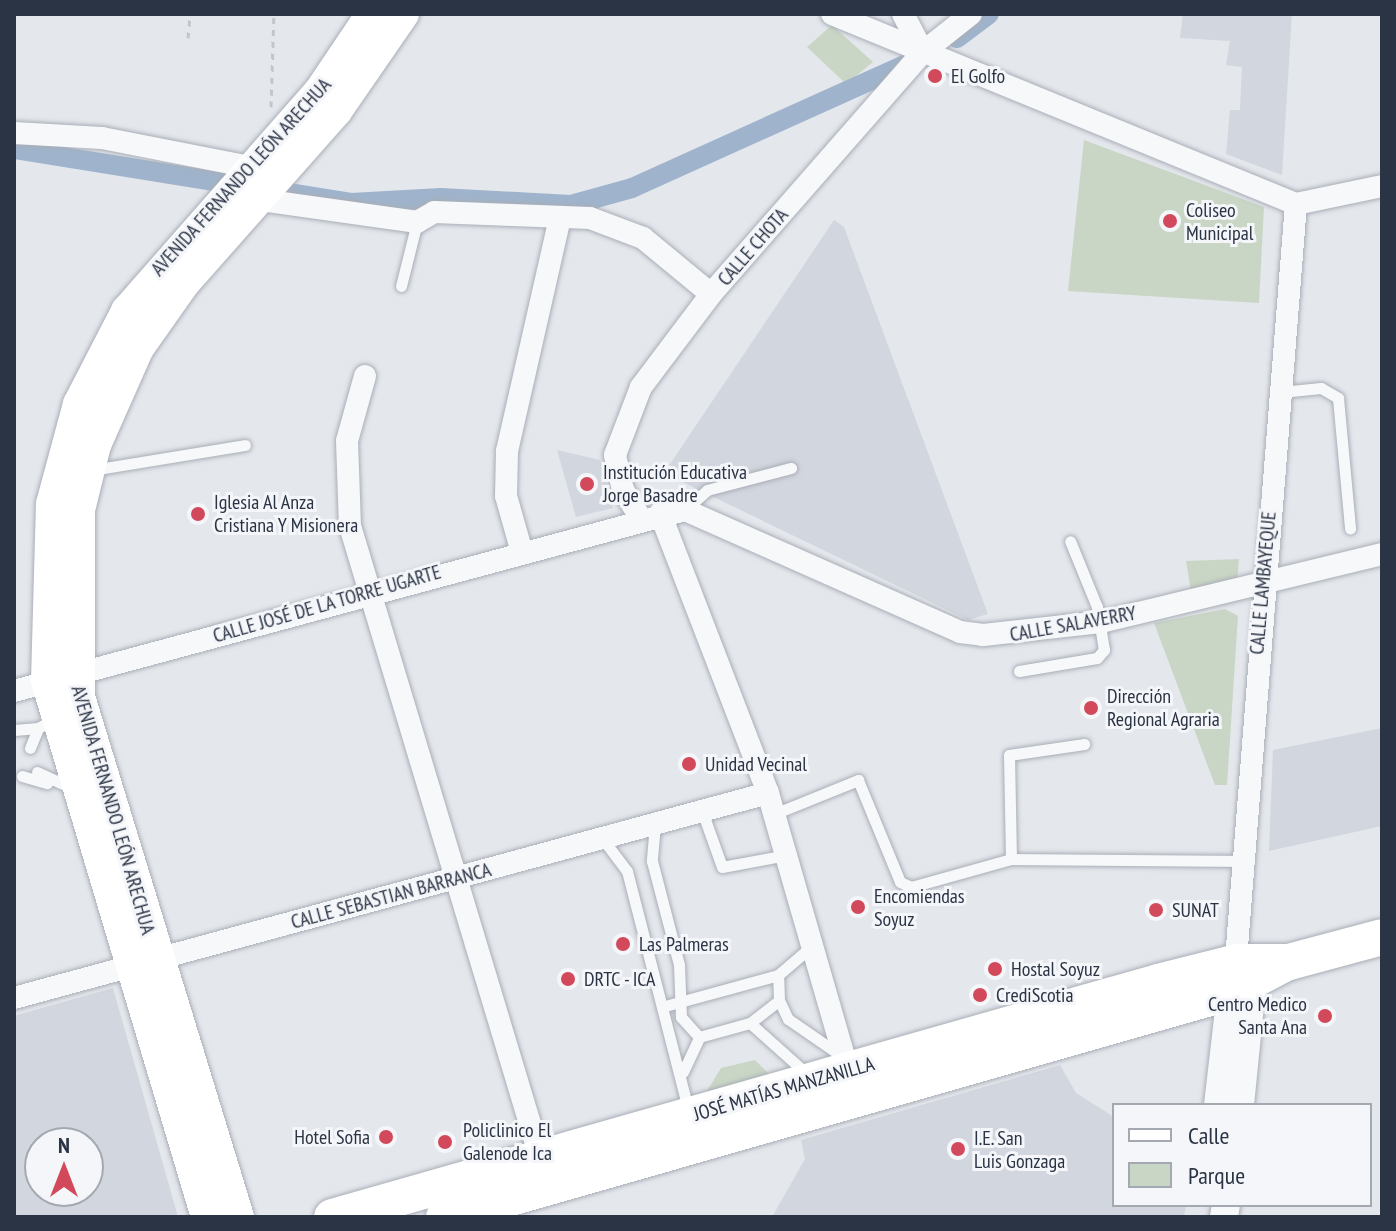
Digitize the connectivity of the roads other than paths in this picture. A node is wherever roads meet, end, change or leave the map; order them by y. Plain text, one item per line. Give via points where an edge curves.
1 (372, 14) edge
2 (403, 14) edge
3 (832, 14) edge
4 (903, 14) edge
5 (971, 14) edge
6 (923, 52) junction
7 (14, 133) edge
8 (250, 167) junction
9 (1382, 186) edge
10 (261, 200) junction
11 (1296, 204) junction
12 (560, 218) junction
13 (417, 222) junction
14 (401, 286) dead end
15 (711, 294) junction
16 (365, 376) dead end
17 (1280, 392) junction
18 (245, 445) dead end
19 (791, 468) dead end
20 (87, 471) junction
21 (685, 510) junction
22 (650, 515) junction
23 (1350, 528) dead end
24 (1070, 541) dead end
25 (521, 549) junction
26 (1382, 554) edge
27 (1260, 585) junction
28 (368, 592) junction
29 (1101, 622) junction
30 (1019, 671) dead end
31 (61, 678) junction
32 (14, 691) edge
33 (48, 723) junction
34 (14, 730) edge
35 (1084, 744) dead end
36 (30, 748) dead end
37 (37, 772) dead end
38 (22, 776) dead end
39 (62, 786) junction
40 (771, 804) junction
41 (702, 811) junction
42 (655, 824) junction
43 (602, 838) junction
44 (786, 855) junction
45 (1011, 859) junction
46 (1243, 861) junction
47 (456, 878) junction
48 (1382, 937) edge
49 (812, 945) junction
50 (142, 963) junction
51 (778, 975) junction
52 (1240, 980) junction
53 (14, 998) edge
54 (779, 1000) junction
55 (684, 1001) junction
56 (665, 1006) junction
57 (750, 1023) junction
58 (699, 1037) junction
59 (683, 1072) junction
60 (841, 1077) junction
61 (1218, 1103) edge
62 (1240, 1103) edge
63 (681, 1118) junction
64 (545, 1173) junction
65 (207, 1217) edge
66 (238, 1217) edge
67 (332, 1217) edge
68 (444, 1217) edge

1 - 8 main road, AVENIDA FERNANDO LEÓN ARECHUA
2 - 10 main road, AVENIDA FERNANDO LEÓN ARECHUA via 363,76
3 - 6 street
4 - 6 street
5 - 6 street, CALLE CHOTA
6 - 11 street
6 - 15 street, CALLE CHOTA
7 - 8 street via 77,135
8 - 31 main road, AVENIDA FERNANDO LEÓN ARECHUA via 155,273 79,404 52,504
9 - 11 street
10 - 13 street
10 - 20 main road, AVENIDA FERNANDO LEÓN ARECHUA via 183,284 138,348
11 - 17 street, CALLE LAMBAYEQUE
12 - 13 street via 434,212
12 - 15 street via 624,229
12 - 25 street via 507,451 506,496
13 - 14 lane
15 - 22 street, CALLE CHOTA via 623,423 616,469
16 - 28 street via 344,472
17 - 23 lane via 1321,388 1338,398
17 - 27 street, CALLE LAMBAYEQUE
18 - 20 lane
19 - 21 lane via 707,490
20 - 31 main road, AVENIDA FERNANDO LEÓN ARECHUA
21 - 22 street
21 - 29 street, CALLE SALAVERRY via 960,632 1015,637
22 - 25 street, CALLE JOSÉ DE LA TORRE UGARTE
22 - 40 street, CALLE CHOTA
24 - 29 lane
25 - 28 street, CALLE JOSÉ DE LA TORRE UGARTE
26 - 27 street, CALLE SALAVERRY
27 - 29 street, CALLE SALAVERRY
27 - 46 street, CALLE LAMBAYEQUE
28 - 31 street, CALLE JOSÉ DE LA TORRE UGARTE
28 - 47 street
29 - 30 lane via 1102,655
31 - 32 street, CALLE JOSÉ DE LA TORRE UGARTE
31 - 33 main road, AVENIDA FERNANDO LEÓN ARECHUA
31 - 50 main road, AVENIDA FERNANDO LEÓN ARECHUA
33 - 34 lane
33 - 36 lane
33 - 39 main road, AVENIDA FERNANDO LEÓN ARECHUA
35 - 45 lane via 1009,755
37 - 39 lane
38 - 39 lane
39 - 50 main road, AVENIDA FERNANDO LEÓN ARECHUA
40 - 41 street, CALLE SEBASTIAN BARRANCA
40 - 44 street, CALLE CHOTA
40 - 45 lane via 856,779 903,885
41 - 42 street, CALLE SEBASTIAN BARRANCA
41 - 44 lane via 722,867
42 - 43 street, CALLE SEBASTIAN BARRANCA
42 - 55 lane via 652,861
43 - 47 street, CALLE SEBASTIAN BARRANCA
43 - 56 lane via 627,871
44 - 49 street, CALLE CHOTA
45 - 46 lane
46 - 52 street, CALLE LAMBAYEQUE
47 - 50 street, CALLE SEBASTIAN BARRANCA
47 - 64 street
48 - 52 main road, JOSÉ MATÍAS MANZANILLA
49 - 51 lane
49 - 60 street, CALLE CHOTA
50 - 53 street, CALLE SEBASTIAN BARRANCA
50 - 65 main road, AVENIDA FERNANDO LEÓN ARECHUA
50 - 66 main road, AVENIDA FERNANDO LEÓN ARECHUA
51 - 54 lane
51 - 55 lane
52 - 60 main road, JOSÉ MATÍAS MANZANILLA
52 - 61 street
52 - 62 street
54 - 57 lane
54 - 60 lane via 788,1019
55 - 56 lane
55 - 58 lane via 686,1030
56 - 59 lane
57 - 58 lane
57 - 60 lane via 787,1063
58 - 59 lane
59 - 63 lane via 689,1100
60 - 63 main road, JOSÉ MATÍAS MANZANILLA
60 - 64 main road, JOSÉ MATÍAS MANZANILLA
63 - 64 main road, JOSÉ MATÍAS MANZANILLA
64 - 67 main road, JOSÉ MATÍAS MANZANILLA
64 - 68 main road, JOSÉ MATÍAS MANZANILLA

